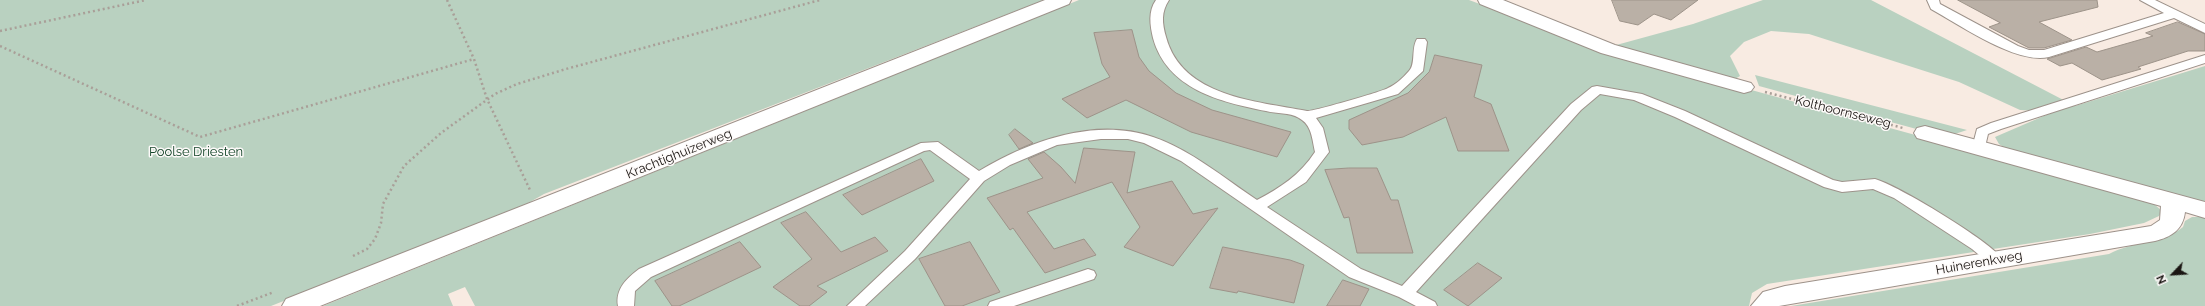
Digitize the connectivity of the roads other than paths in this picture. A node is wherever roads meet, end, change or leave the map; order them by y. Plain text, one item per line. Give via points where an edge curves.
1 (1062, 0) edge
2 (1162, 0) edge
3 (1487, 0) edge
4 (1932, 0) edge
5 (2146, 0) edge
6 (2175, 14) junction
7 (2205, 29) edge
8 (1421, 42) dead end
9 (2205, 59) edge
10 (1744, 87) road end
11 (1307, 116) junction
12 (1925, 133) road end
13 (1980, 148) junction
14 (979, 178) junction
15 (2173, 201) junction
16 (1256, 207) junction
17 (2205, 210) edge
18 (1995, 260) junction
19 (1088, 275) dead end
20 (1405, 293) junction
21 (295, 306) edge
22 (626, 306) edge
23 (855, 306) edge
24 (996, 306) edge
25 (1428, 306) edge
26 (1764, 306) edge

1 - 21 street, Krachtighuizerweg
2 - 11 lane via 1156,19 1159,40 1163,53 1184,79 1204,90 1238,102
3 - 10 street via 1608,49
4 - 6 lane via 1935,6 2028,54 2045,54
5 - 6 lane
6 - 7 lane
8 - 11 lane via 1417,71 1393,91
9 - 13 lane via 1996,126 1982,132
11 - 16 lane via 1317,129 1322,152 1309,172 1287,190
12 - 13 street
13 - 15 street
14 - 16 lane via 1005,162 1055,141 1101,135 1128,135 1149,140 1186,158
14 - 22 lane via 933,145 921,146 644,273 631,283 624,299
14 - 23 lane via 910,255
15 - 17 street
15 - 18 street, Huinerenkweg via 2173,219 2168,228 2155,233
16 - 20 lane via 1355,273
18 - 20 lane via 1977,245 1906,199 1875,184 1842,187 1829,184 1680,114 1637,97 1597,90 1576,107
18 - 26 street, Huinerenkweg via 1785,295 1772,298
19 - 24 lane
20 - 25 lane

